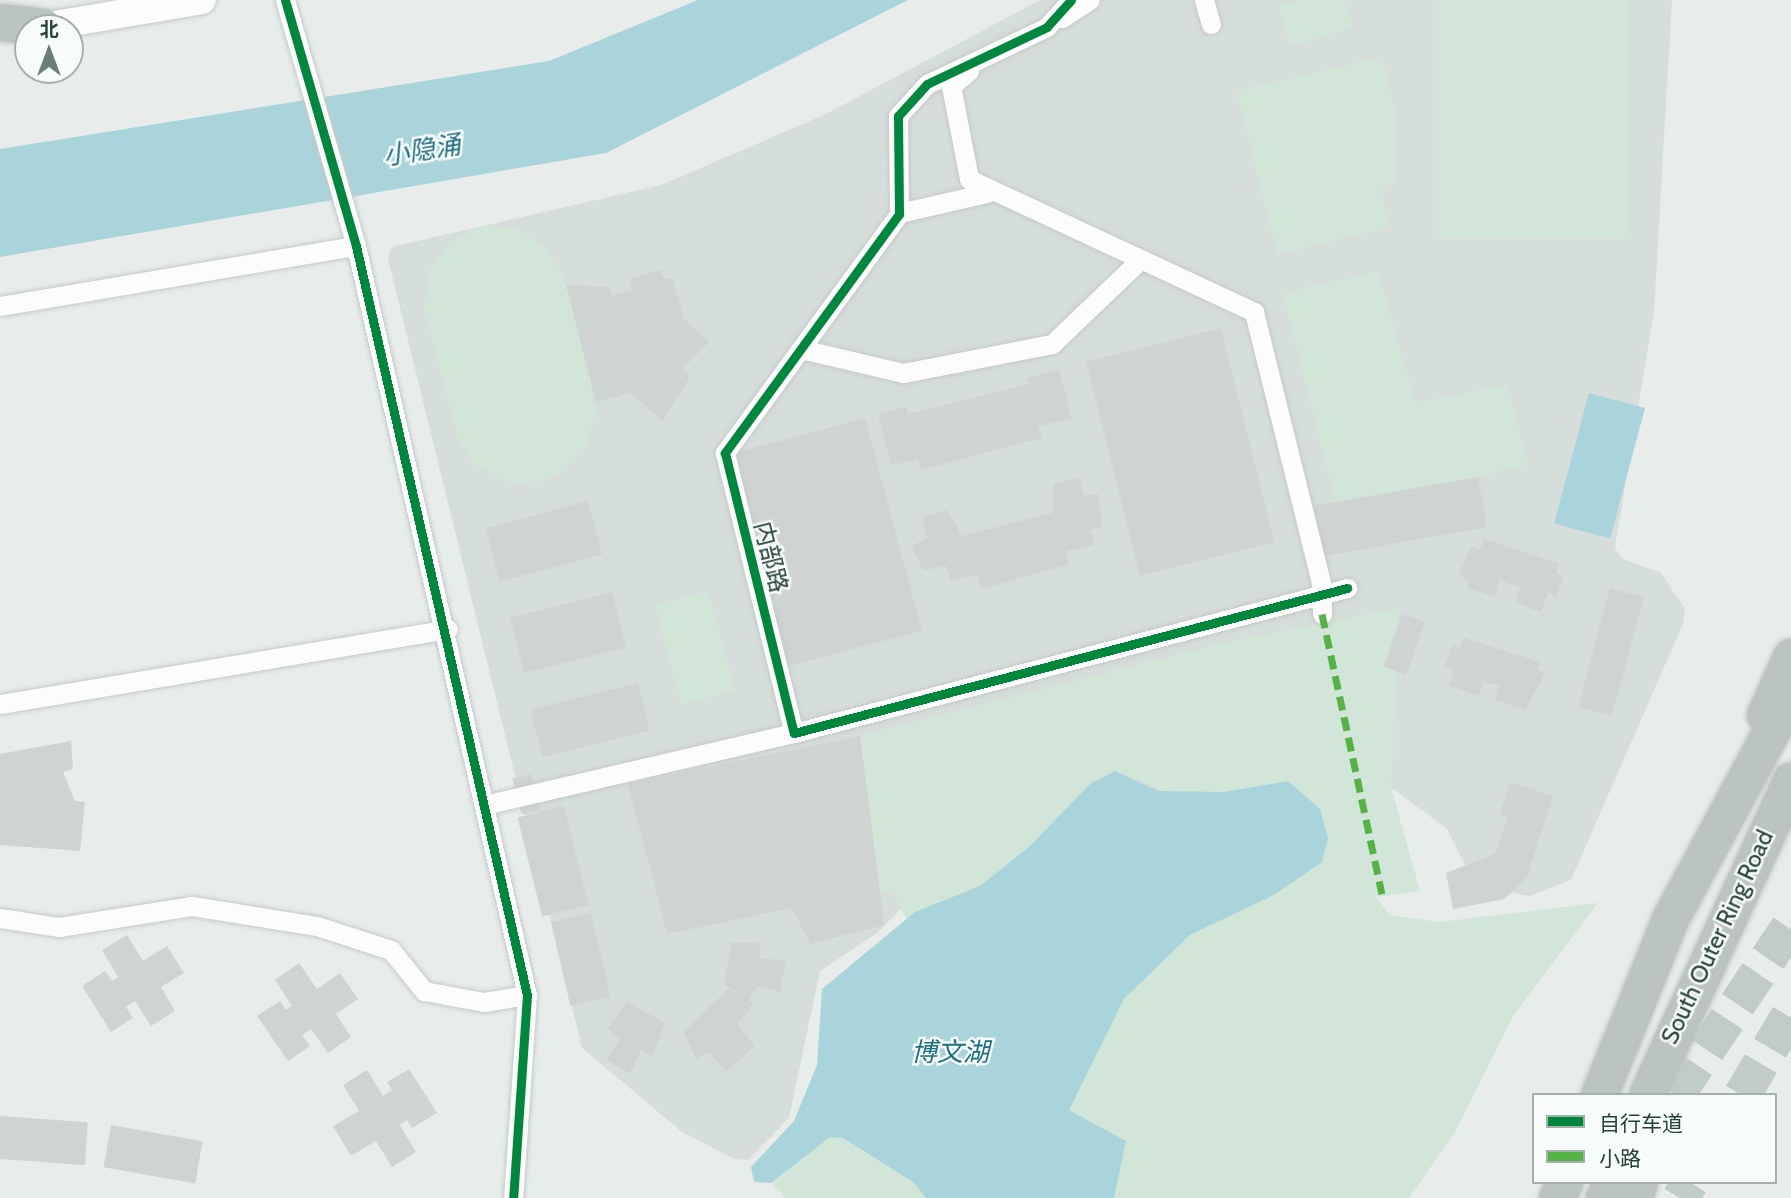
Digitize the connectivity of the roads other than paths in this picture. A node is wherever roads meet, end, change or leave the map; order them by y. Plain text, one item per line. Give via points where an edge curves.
1 (202, 0) edge
2 (285, 0) edge
3 (1071, 0) edge
4 (1090, 0) edge
5 (1203, 0) edge
6 (84, 20) edge
7 (1210, 24) dead end
8 (1047, 27) junction
9 (987, 56) junction
10 (987, 193) junction
11 (899, 214) junction
12 (354, 239) junction
13 (1140, 260) junction
14 (0, 306) edge
15 (801, 349) junction
16 (1347, 588) dead end
17 (1320, 605) junction
18 (447, 629) junction
19 (1791, 657) edge
20 (1791, 694) edge
21 (0, 704) edge
22 (794, 733) junction
23 (1791, 780) edge
24 (488, 804) junction
25 (1724, 809) junction
26 (1738, 887) junction
27 (0, 918) edge
28 (527, 995) junction
29 (1600, 1093) edge
30 (1648, 1093) edge
31 (1672, 1093) edge
32 (513, 1198) edge

1 - 6 street
2 - 12 street
3 - 8 street
4 - 8 street
5 - 7 street
8 - 9 street
9 - 10 street via 951,86 969,179
9 - 11 street via 927,84 898,116
10 - 11 street
10 - 13 street
11 - 15 street, 内部路
12 - 14 street
12 - 18 street
13 - 15 street via 1052,344 904,373
13 - 17 street via 1254,312 1321,582
15 - 22 street, 内部路 via 725,453
16 - 17 street
17 - 22 street
18 - 21 street
18 - 24 street
19 - 25 highway
20 - 25 highway
22 - 24 street
23 - 26 highway, South Outer Ring Road
24 - 28 street
25 - 29 highway, South Outer Ring Road via 1670,919
26 - 30 highway, South Outer Ring Road
26 - 31 highway
27 - 28 street via 59,927 191,906 317,926 391,950 424,991 484,1002
28 - 32 street

